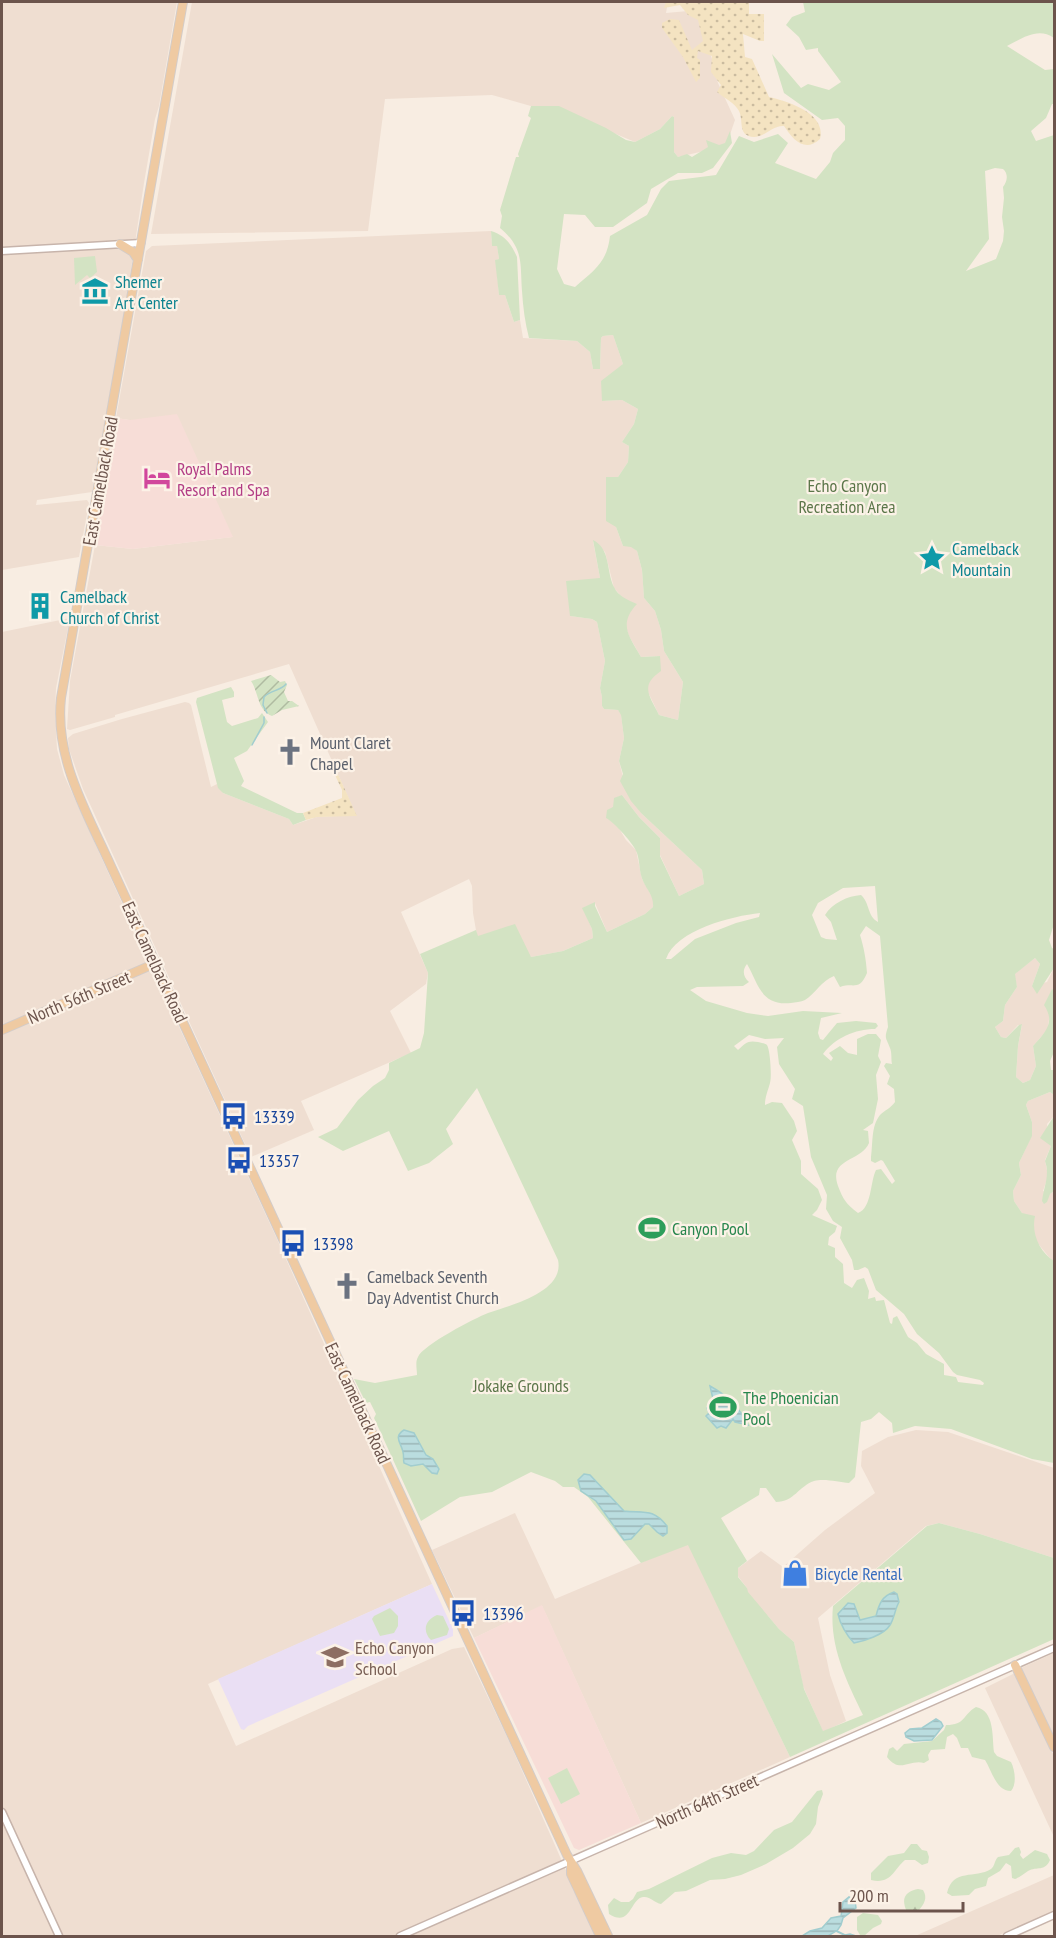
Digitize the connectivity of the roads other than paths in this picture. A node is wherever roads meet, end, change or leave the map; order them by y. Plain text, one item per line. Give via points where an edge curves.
1 (183, 2) edge
2 (141, 243) junction
3 (120, 244) junction
4 (2, 251) edge
5 (138, 260) junction
6 (156, 963) junction
7 (2, 1030) edge
8 (1054, 1648) edge
9 (1015, 1665) junction
10 (1054, 1747) edge
11 (2, 1812) edge
12 (571, 1862) junction
13 (1054, 1915) edge
14 (600, 1932) edge
15 (59, 1936) edge
16 (400, 1936) edge
17 (608, 1936) edge
18 (1007, 1936) edge

1 - 2 main road, East Camelback Road
2 - 3 street
2 - 5 main road, East Camelback Road
3 - 4 street
3 - 5 main road
5 - 6 main road, East Camelback Road via 59,718 74,785
6 - 7 main road, North 56th Street
6 - 12 main road, East Camelback Road
8 - 9 street, North 64th Street
9 - 10 main road
9 - 12 street, North 64th Street
11 - 15 street
12 - 14 main road, East Camelback Road via 571,1874
12 - 16 street, North 64th Street
13 - 18 street
14 - 17 main road, East Camelback Road

